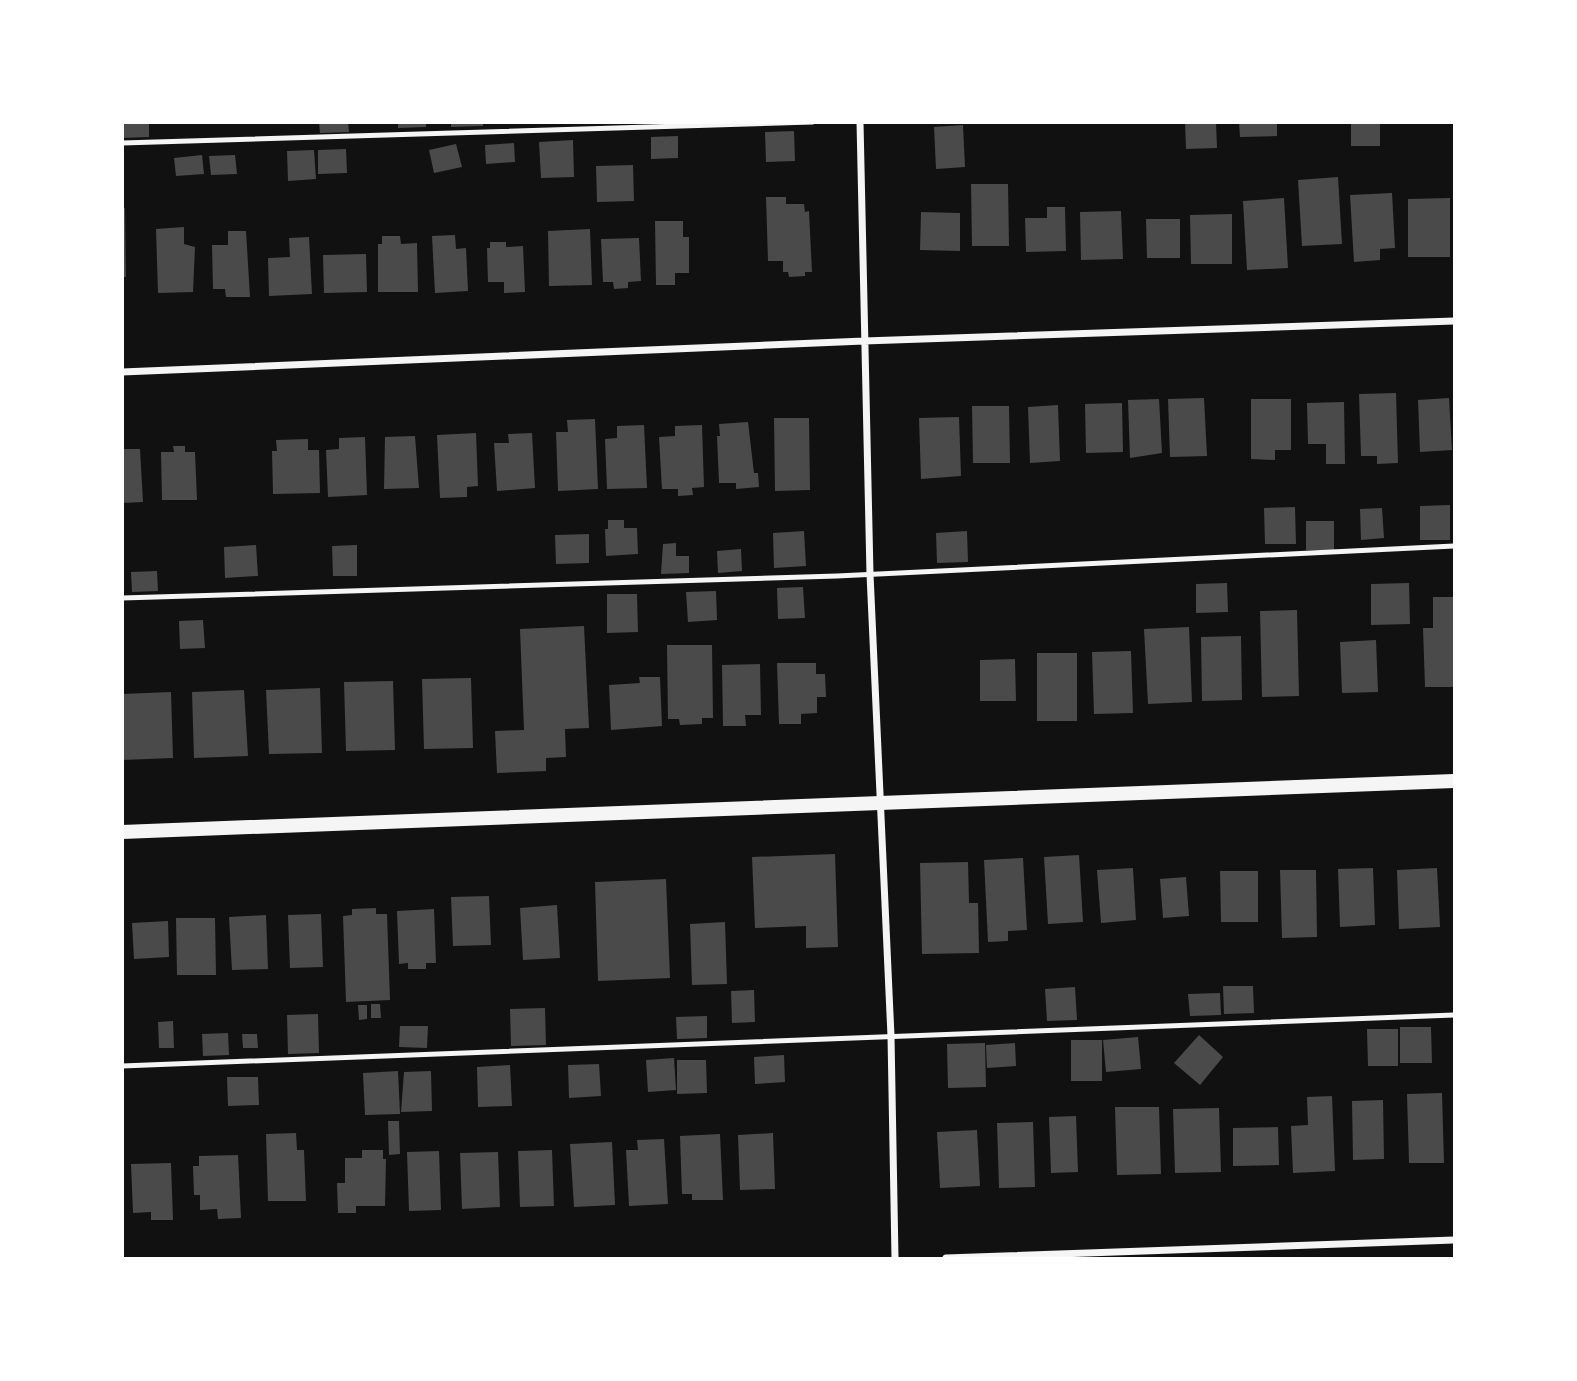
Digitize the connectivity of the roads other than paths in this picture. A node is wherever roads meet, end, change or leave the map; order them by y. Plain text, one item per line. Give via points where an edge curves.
1 (813, 122) edge
2 (860, 122) edge
3 (122, 143) edge
4 (1454, 321) edge
5 (864, 341) junction
6 (122, 372) edge
7 (1454, 546) edge
8 (870, 575) junction
9 (122, 598) edge
10 (1454, 781) edge
11 (879, 804) junction
12 (122, 832) edge
13 (1454, 1015) edge
14 (891, 1036) junction
15 (122, 1066) edge
16 (1454, 1240) edge
17 (895, 1258) edge
18 (946, 1258) edge

1 - 3 lane
2 - 5 street
4 - 5 street
5 - 6 street
5 - 8 street
7 - 8 lane
8 - 9 lane
8 - 11 street
10 - 11 main road
11 - 12 main road
11 - 14 street
13 - 14 lane
14 - 15 lane
14 - 17 street
16 - 18 street

